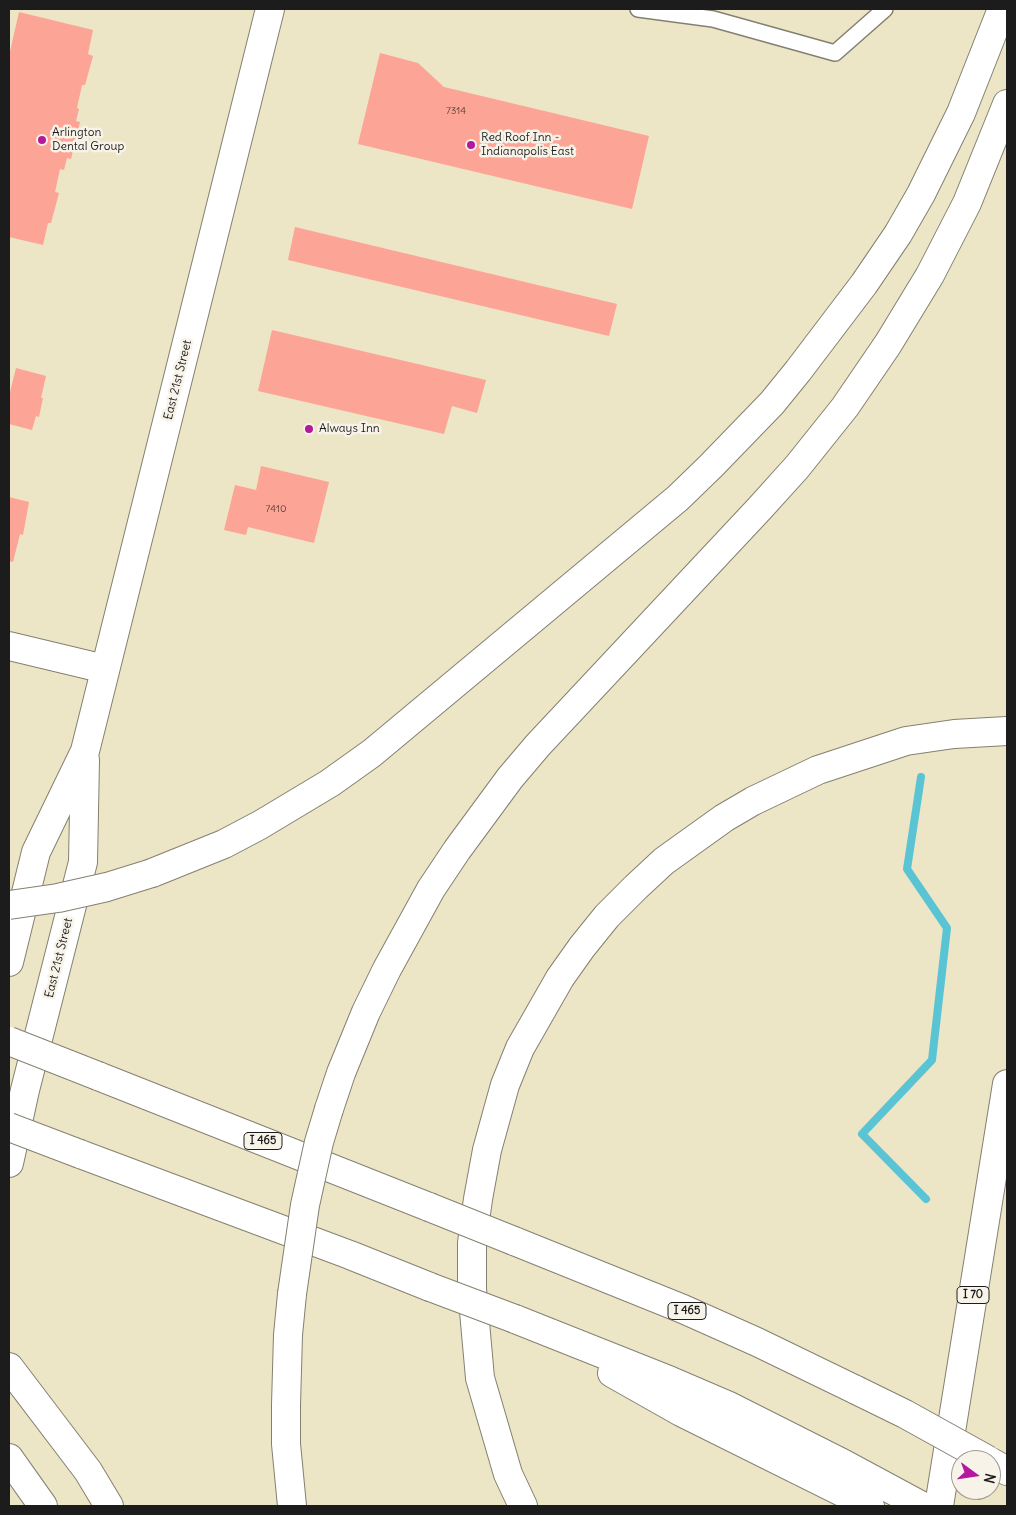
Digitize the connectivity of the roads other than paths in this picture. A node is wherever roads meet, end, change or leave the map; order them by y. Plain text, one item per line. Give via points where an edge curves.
1 (270, 9) edge
2 (638, 9) edge
3 (885, 9) edge
4 (1002, 9) edge
5 (1007, 104) edge
6 (9, 646) edge
7 (105, 669) junction
8 (997, 732) edge
9 (85, 751) junction
10 (9, 905) edge
11 (9, 962) edge
12 (9, 1041) edge
13 (1007, 1084) edge
14 (9, 1127) edge
15 (9, 1162) edge
16 (9, 1367) edge
17 (970, 1450) edge
18 (9, 1458) edge
19 (842, 1477) junction
20 (43, 1506) edge
21 (109, 1506) edge
22 (292, 1506) edge
23 (523, 1506) edge
24 (870, 1506) edge
25 (922, 1506) edge
26 (939, 1506) edge

1 - 7 main road, East 21st Street
2 - 3 lane via 713,20 835,53
4 - 10 main road, bridge via 958,120 898,234 832,328 772,403 678,498 372,753 323,788 224,844 152,873 66,896
5 - 22 main road, bridge via 967,203 930,275 845,407 797,467 504,785 431,889 387,970 341,1073 306,1197 288,1335 286,1444
6 - 7 main road
7 - 9 main road, East 21st Street
8 - 23 main road via 906,741 851,758 818,770 724,818 664,861 607,916 582,947 544,1006 520,1048 505,1085 487,1150 472,1242 472,1289 480,1378 508,1474
9 - 11 main road, East 21st Street via 36,852
9 - 15 main road, East 21st Street via 83,862
12 - 17 main road, I 465, bridge via 683,1310 856,1390
13 - 26 main road, I 70
14 - 19 main road, bridge via 350,1255 663,1378 727,1405
16 - 21 main road via 88,1471
18 - 20 main road
19 - 24 main road
19 - 25 main road

